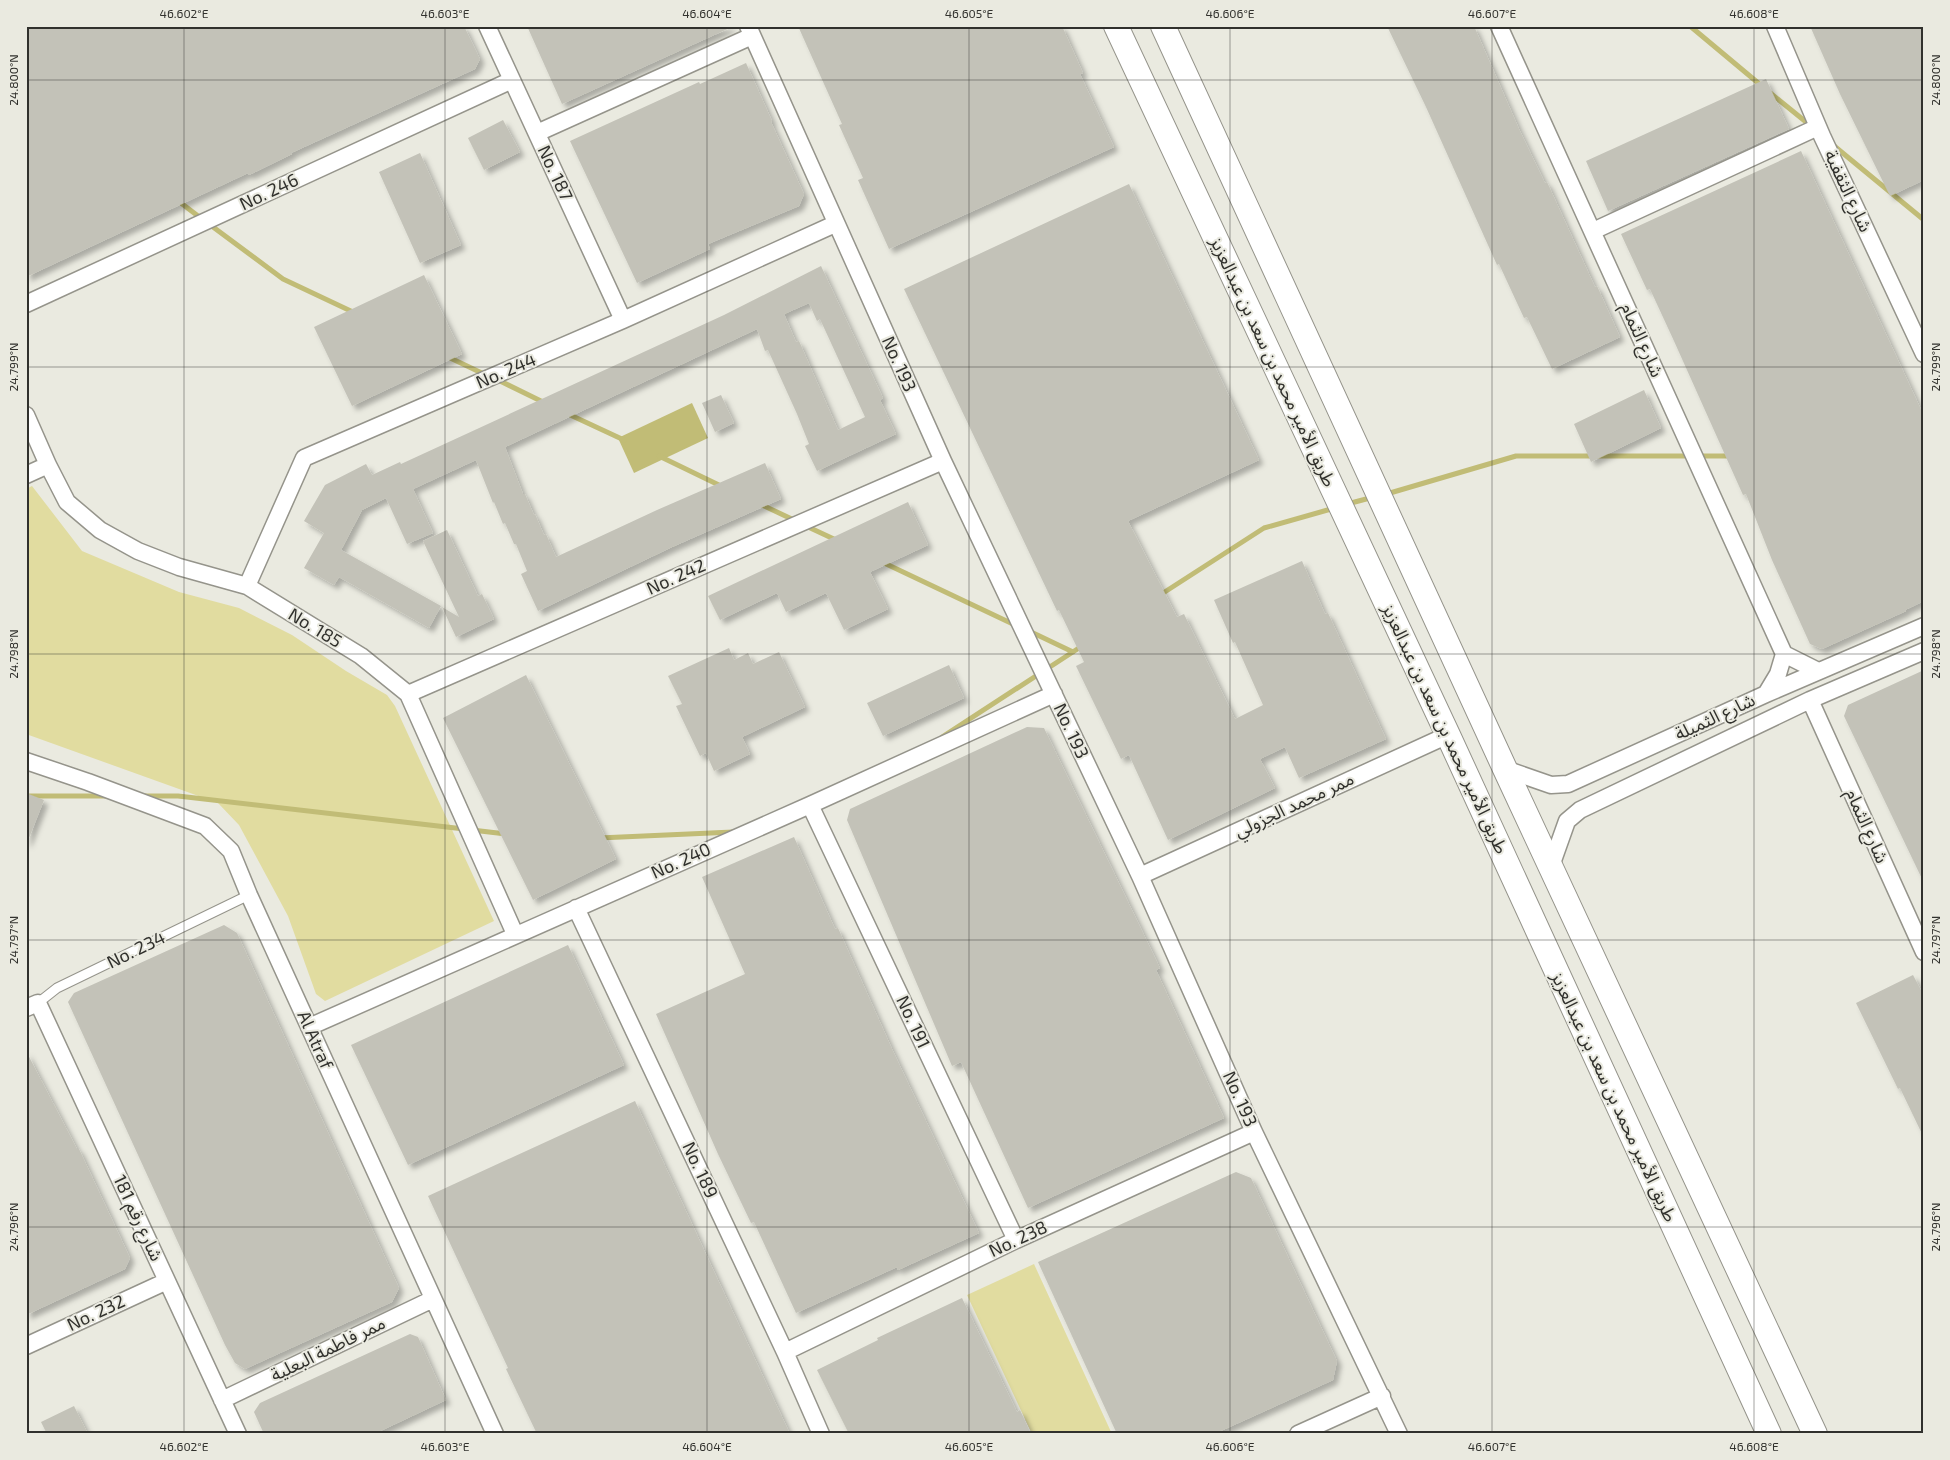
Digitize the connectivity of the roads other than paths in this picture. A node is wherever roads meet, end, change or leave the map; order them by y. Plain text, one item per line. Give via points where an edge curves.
1 (487, 26) edge
2 (1116, 26) edge
3 (1163, 26) edge
4 (1499, 26) edge
5 (1775, 26) edge
6 (750, 31) edge
7 (512, 80) junction
8 (1818, 127) junction
9 (537, 133) junction
10 (835, 224) junction
11 (1593, 230) junction
12 (26, 304) edge
13 (623, 320) junction
14 (1924, 354) edge
15 (26, 415) edge
16 (943, 461) junction
17 (48, 465) junction
18 (26, 475) edge
19 (246, 586) junction
20 (1924, 626) edge
21 (1924, 651) edge
22 (1784, 654) junction
23 (1818, 671) junction
24 (408, 694) junction
25 (1054, 694) junction
26 (1766, 694) junction
27 (1810, 700) junction
28 (1448, 734) junction
29 (26, 761) edge
30 (1505, 769) junction
31 (810, 805) junction
32 (1551, 866) junction
33 (1140, 876) junction
34 (249, 895) junction
35 (576, 908) junction
36 (515, 934) junction
37 (1924, 952) edge
38 (32, 1006) edge
39 (308, 1027) junction
40 (1254, 1132) junction
41 (1016, 1240) junction
42 (167, 1281) junction
43 (433, 1299) junction
44 (26, 1346) edge
45 (785, 1352) junction
46 (1382, 1396) junction
47 (222, 1400) junction
48 (238, 1434) edge
49 (495, 1434) edge
50 (821, 1434) edge
51 (1298, 1434) edge
52 (1399, 1434) edge
53 (1769, 1434) edge
54 (1815, 1434) edge

1 - 7 street, No. 187
2 - 28 main road, طريق الأمير محمد بن سعد بن عبدالعزيز
3 - 30 main road
4 - 11 street, شارع الثمام
5 - 8 street, شارع الثقفية
6 - 9 street
6 - 10 street, No. 193
7 - 9 street, No. 187
7 - 12 street, No. 246
8 - 11 street
8 - 14 street, شارع الثقفية
9 - 13 street, No. 187
10 - 13 street, No. 244
10 - 16 street, No. 193
11 - 22 street, شارع الثمام
13 - 19 street, No. 244 via 304,458
15 - 17 street, No. 185
16 - 24 street, No. 242
16 - 25 street, No. 193
17 - 18 street
17 - 19 street, No. 185 via 67,502 100,530 138,551 179,567
19 - 24 street, No. 185 via 361,656
20 - 23 street, شارع الثميلة
21 - 27 street, شارع الثميلة
22 - 23 street
22 - 26 street via 1778,674
23 - 26 street, شارع الثميلة
24 - 36 street, No. 185
25 - 31 street, No. 240
25 - 33 street, No. 193
26 - 30 street, شارع الثميلة via 1568,784 1551,785
27 - 32 street, شارع الثميلة via 1580,810 1567,821
27 - 37 street, شارع الثمام
28 - 33 street, ممر محمد الجزولي
28 - 53 main road, طريق الأمير محمد بن سعد بن عبدالعزيز
29 - 34 street, Al Atraf via 205,826 231,851
30 - 32 main road
31 - 35 street, No. 240
31 - 41 street, No. 191
32 - 54 main road
33 - 40 street, No. 193
34 - 38 lane, No. 234 via 57,988
34 - 39 street, Al Atraf
35 - 36 street, No. 240
35 - 45 street, No. 189
36 - 39 street, No. 240
38 - 42 street, شارع رقم 181
39 - 43 street, Al Atraf
40 - 41 street, No. 238
40 - 46 street, No. 193
41 - 45 street, No. 238
42 - 44 street, No. 232
42 - 47 street, شارع رقم 181
43 - 47 street, ممر فاطمة البعلية
43 - 49 street, Al Atraf
45 - 50 street, No. 189
46 - 51 street
46 - 52 street, No. 193
47 - 48 street, شارع رقم 181

